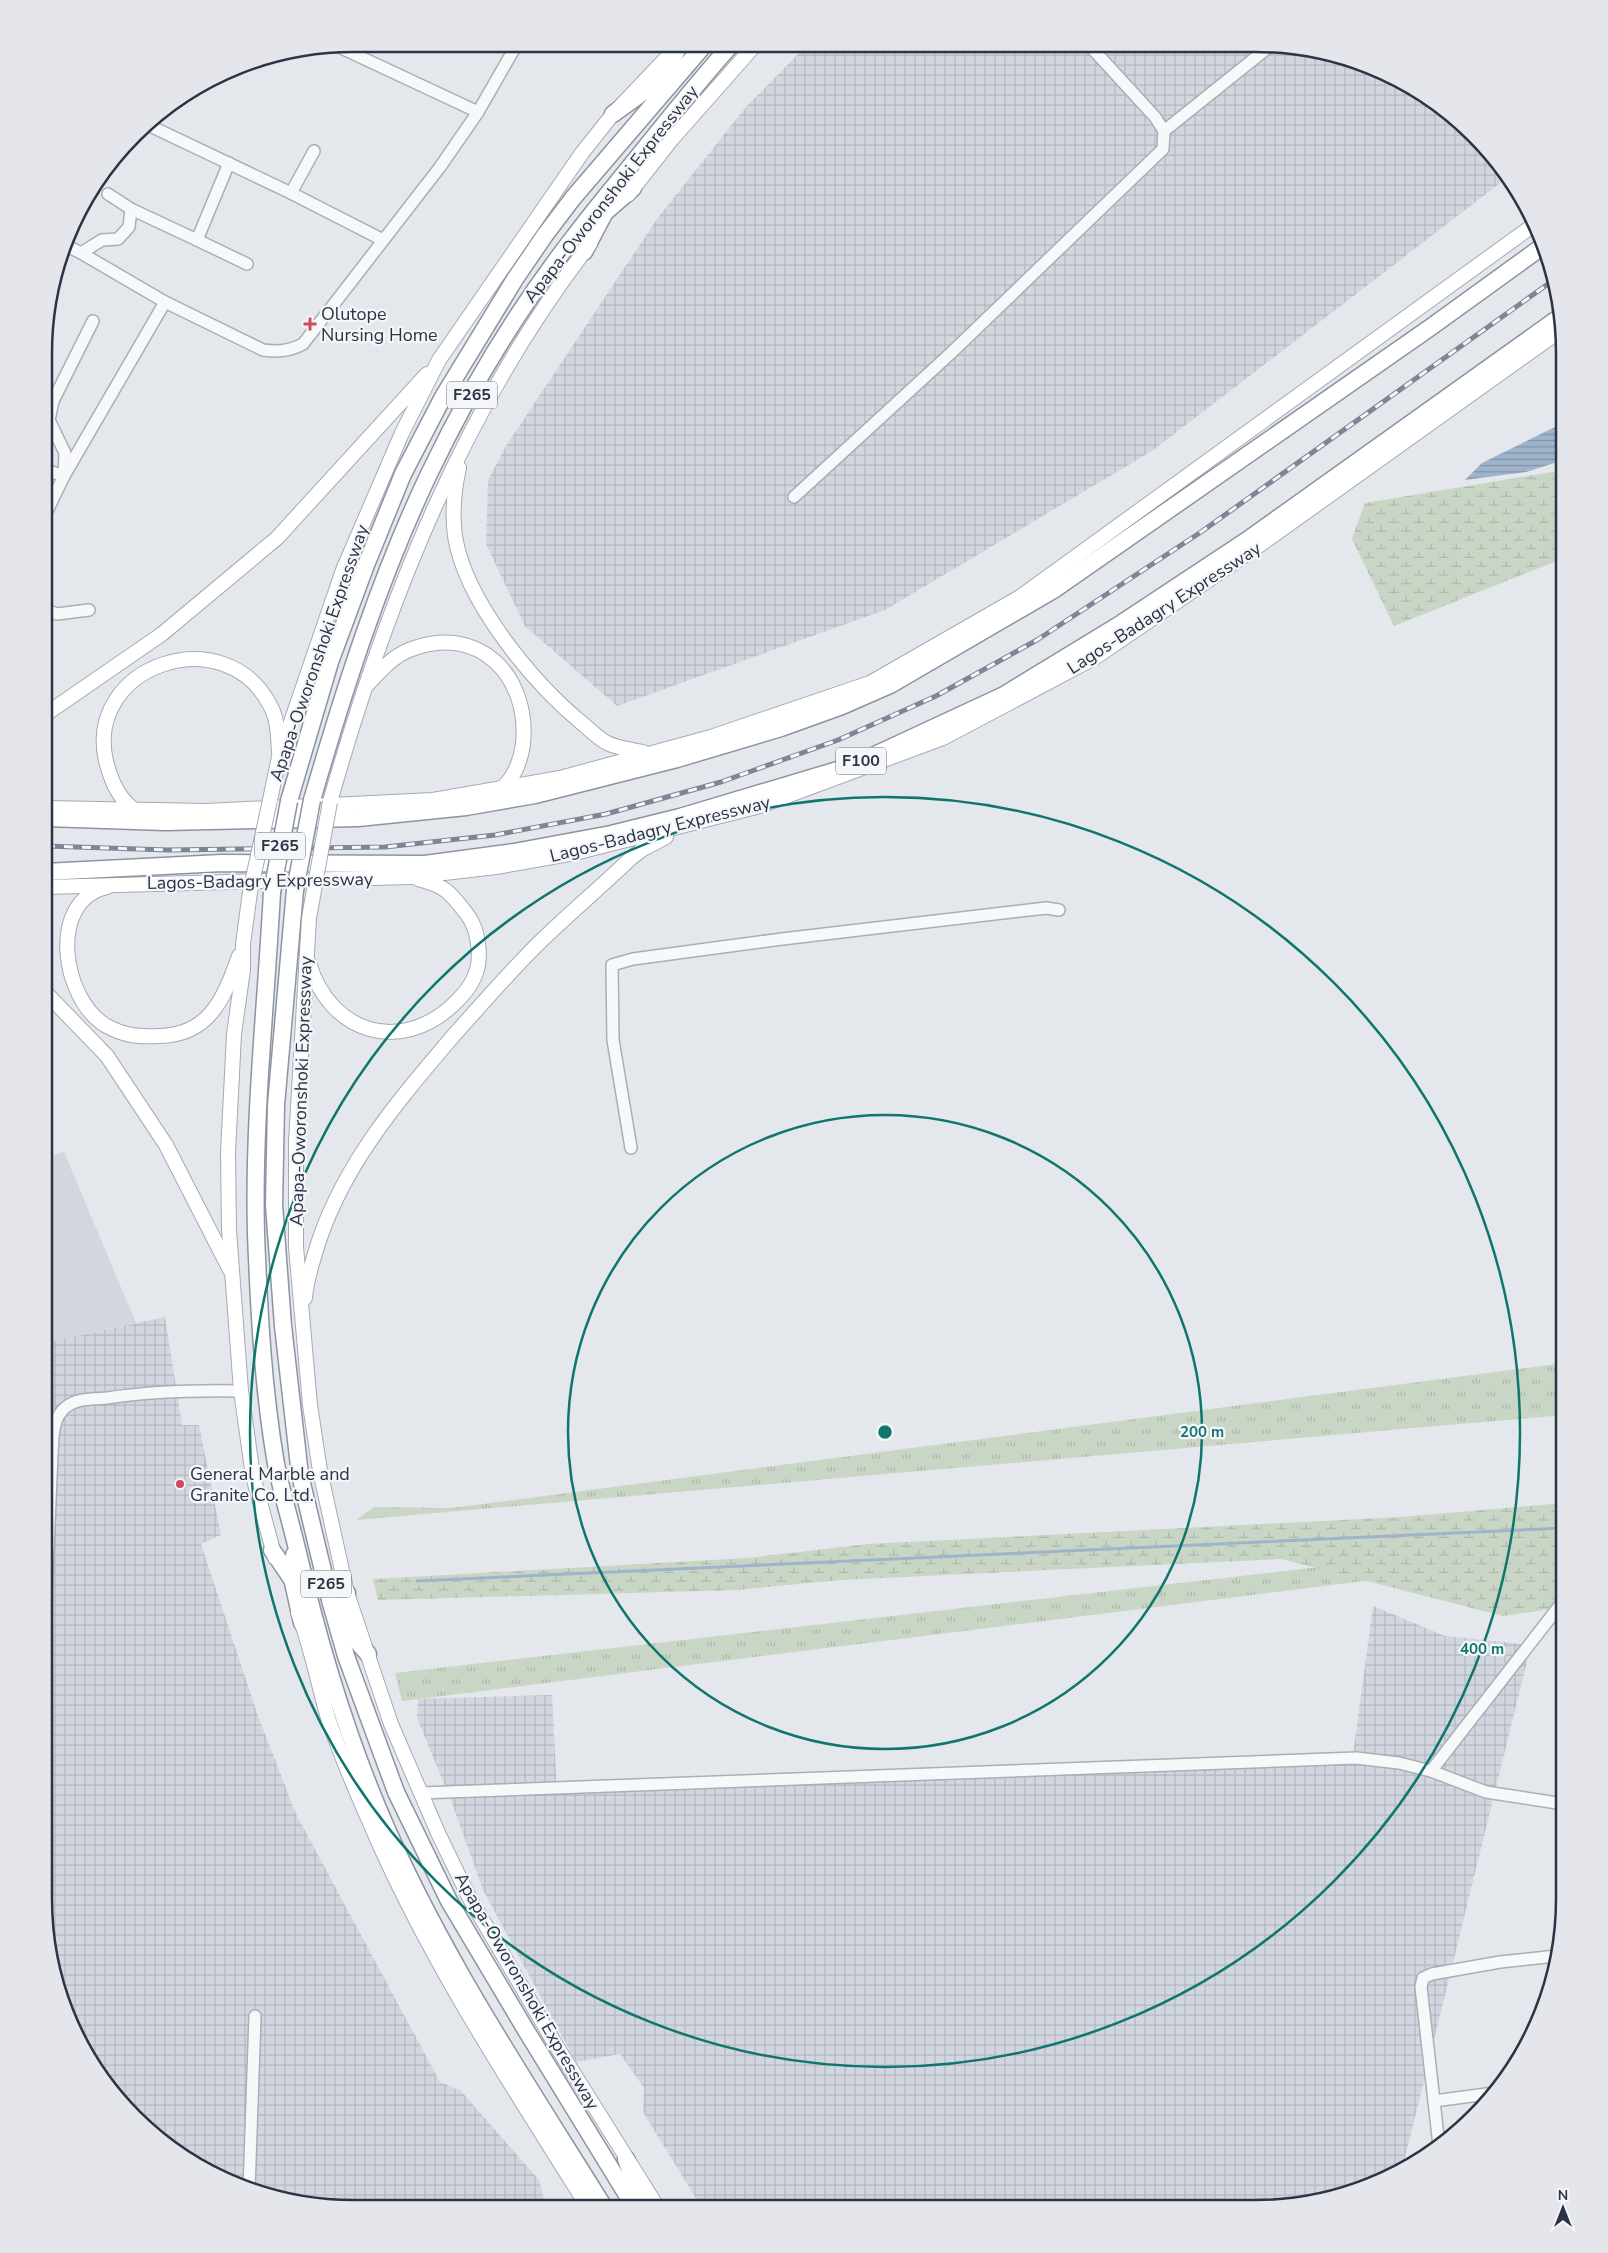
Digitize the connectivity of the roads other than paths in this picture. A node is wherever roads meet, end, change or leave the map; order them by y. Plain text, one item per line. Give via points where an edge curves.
1 (352, 53) edge
2 (512, 53) edge
3 (671, 53) edge
4 (675, 53) edge
5 (695, 53) edge
6 (697, 53) edge
7 (724, 53) edge
8 (748, 53) edge
9 (1097, 53) edge
10 (1261, 53) edge
11 (660, 80) junction
12 (478, 112) junction
13 (613, 114) junction
14 (154, 128) edge
15 (632, 129) junction
16 (1164, 131) junction
17 (314, 151) dead end
18 (229, 163) junction
19 (626, 184) junction
20 (291, 193) junction
21 (108, 194) dead end
22 (131, 209) junction
23 (603, 215) junction
24 (1528, 229) edge
25 (196, 240) junction
26 (383, 240) junction
27 (570, 241) junction
28 (71, 248) edge
29 (1538, 250) edge
30 (584, 252) junction
31 (81, 253) junction
32 (247, 264) dead end
33 (165, 302) junction
34 (93, 321) dead end
35 (1554, 321) edge
36 (1555, 334) edge
37 (439, 360) junction
38 (52, 409) edge
39 (52, 427) edge
40 (463, 445) junction
41 (52, 472) edge
42 (64, 476) junction
43 (794, 497) dead end
44 (52, 501) edge
45 (90, 610) dead end
46 (52, 612) edge
47 (366, 686) junction
48 (52, 710) edge
49 (648, 753) junction
50 (279, 757) junction
51 (502, 788) junction
52 (52, 808) edge
53 (133, 809) junction
54 (52, 818) edge
55 (705, 822) junction
56 (52, 872) edge
57 (410, 877) junction
58 (119, 884) junction
59 (52, 887) edge
60 (1059, 910) dead end
61 (243, 944) junction
62 (306, 955) junction
63 (52, 999) edge
64 (630, 1148) dead end
65 (233, 1277) junction
66 (304, 1328) junction
67 (242, 1391) junction
68 (52, 1454) edge
69 (295, 1543) junction
70 (272, 1550) junction
71 (292, 1578) junction
72 (347, 1593) junction
73 (1556, 1610) edge
74 (335, 1613) junction
75 (310, 1623) junction
76 (368, 1654) junction
77 (1431, 1771) junction
78 (420, 1793) junction
79 (1556, 1803) edge
80 (1550, 1957) edge
81 (255, 2016) dead end
82 (1484, 2094) edge
83 (1434, 2101) junction
84 (1438, 2138) edge
85 (626, 2159) junction
86 (249, 2182) edge
87 (584, 2200) edge
88 (599, 2200) edge
89 (637, 2200) edge
90 (639, 2200) edge
91 (653, 2200) edge

1 - 12 street
2 - 12 street
3 - 13 main road, Apapa-Oworonshoki Expressway
4 - 11 highway
5 - 11 highway
6 - 15 highway, Apapa-Oworonshoki Expressway / F265
7 - 19 highway, Apapa-Oworonshoki Expressway / F265 via 700,79
8 - 19 main road, Apapa-Oworonshoki Expressway via 672,139
9 - 16 street via 1156,117
10 - 16 street
11 - 13 highway
11 - 15 highway
12 - 26 street
13 - 37 main road, Apapa-Oworonshoki Expressway via 545,205
14 - 18 street
15 - 69 highway, Apapa-Oworonshoki Expressway / F265, bridge via 573,198 515,279 443,397 407,465 330,662 289,801 272,892 257,1129 256,1234 267,1392 276,1463
16 - 43 street via 1163,149 951,353
17 - 20 street
18 - 20 street
18 - 25 street
19 - 23 highway
19 - 27 highway, Apapa-Oworonshoki Expressway / F265
19 - 30 main road, Apapa-Oworonshoki Expressway
20 - 26 street
21 - 22 street
22 - 25 street
22 - 31 street via 129,227 118,239 102,240
23 - 27 highway
23 - 30 highway
24 - 49 main road via 1020,597 870,683 711,737
25 - 32 street
26 - 33 street via 303,344 290,350 263,350
27 - 74 highway, Apapa-Oworonshoki Expressway / F265, bridge via 495,354 429,473 400,540 350,672 312,800 295,890 276,1105 274,1205 283,1326 300,1475
28 - 31 street
29 - 54 highway via 1055,589 890,685 842,706 669,761 535,795 466,806 358,818 166,822
30 - 40 main road, Apapa-Oworonshoki Expressway via 522,343
31 - 33 street
33 - 42 street
34 - 38 street
35 - 56 highway, Lagos-Badagry Expressway / F100 via 1246,541 1122,623 1004,695 851,766 611,834 425,864 222,863
36 - 55 main road, Lagos-Badagry Expressway via 1257,547 1096,657 943,738 760,806
37 - 48 main road via 278,538 162,634
37 - 50 main road, Apapa-Oworonshoki Expressway via 402,433 357,536
39 - 42 street via 64,453
40 - 47 main road, Apapa-Oworonshoki Expressway via 417,548
40 - 49 main road via 454,502 455,536 464,570 481,605 536,679 561,706 607,743
41 - 42 street
42 - 44 street
45 - 46 street
47 - 51 main road via 407,650 427,644 464,646 490,657 515,686 524,728 522,754
47 - 62 main road, Apapa-Oworonshoki Expressway, bridge via 330,802 308,918
49 - 51 main road via 560,778
50 - 53 main road via 272,708 241,672 225,663 202,659 175,660 148,670 129,684 112,706 105,729 104,753 110,775 119,796
50 - 61 main road, Apapa-Oworonshoki Expressway, bridge via 250,892
51 - 53 main road via 433,800 206,811
52 - 53 main road
55 - 57 main road, Lagos-Badagry Expressway via 575,853
55 - 66 main road via 661,840 630,858 492,992 400,1100 352,1168 319,1238 305,1295
57 - 58 main road, Lagos-Badagry Expressway
57 - 62 main road via 438,884 474,924 480,956 474,982 439,1018 408,1031 386,1032 360,1026 336,1012 323,995
58 - 59 main road, Lagos-Badagry Expressway
58 - 61 main road via 97,889 79,905 67,934 71,979 82,1001 104,1024 133,1037 176,1036 196,1026 212,1014 226,992
60 - 64 street via 1046,908 782,938 633,959 612,965 613,1040
61 - 65 main road, Apapa-Oworonshoki Expressway via 243,970 234,1034 228,1153
62 - 66 main road, Apapa-Oworonshoki Expressway via 295,1191 297,1266
63 - 65 main road via 107,1056 166,1145
65 - 67 main road, Apapa-Oworonshoki Expressway
66 - 72 main road, Apapa-Oworonshoki Expressway via 310,1405 320,1471
67 - 68 street via 184,1390 77,1401 59,1414 54,1428
67 - 70 main road, Apapa-Oworonshoki Expressway via 253,1476
69 - 71 highway
69 - 75 highway, Apapa-Oworonshoki Expressway / F265
70 - 71 highway
70 - 75 main road, Apapa-Oworonshoki Expressway
71 - 75 highway
72 - 74 highway
72 - 76 main road, Apapa-Oworonshoki Expressway
73 - 77 street
74 - 75 highway
74 - 76 highway
74 - 89 highway, Apapa-Oworonshoki Expressway via 346,1656 396,1792 449,1901 615,2176
75 - 87 main road, Apapa-Oworonshoki Expressway via 329,1721 399,1889 496,2061
75 - 88 highway, Apapa-Oworonshoki Expressway / F265 via 377,1807 433,1924 475,2000
76 - 78 main road, Apapa-Oworonshoki Expressway via 391,1724
77 - 78 street via 1356,1758
77 - 79 street via 1486,1792
78 - 85 main road, Apapa-Oworonshoki Expressway via 473,1904
80 - 83 street via 1490,1964 1423,1978 1421,1987
81 - 86 street
82 - 83 street
83 - 84 street
85 - 90 highway
85 - 91 main road, Apapa-Oworonshoki Expressway

